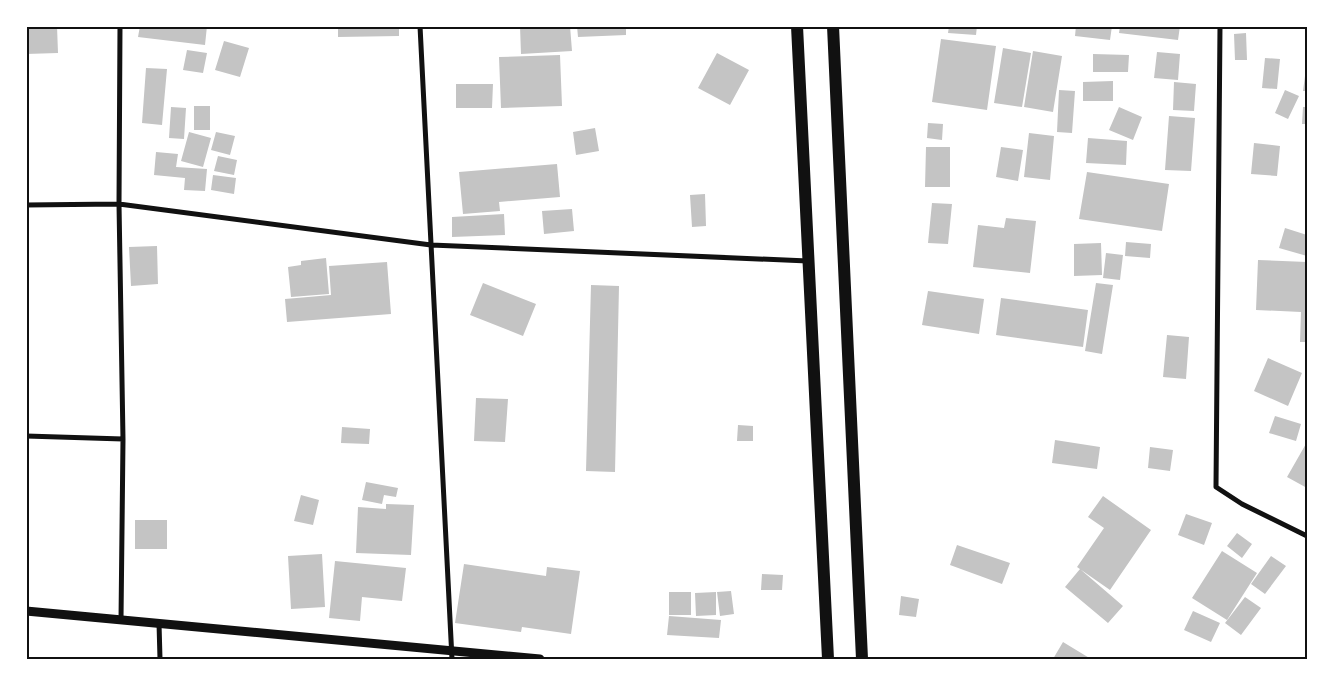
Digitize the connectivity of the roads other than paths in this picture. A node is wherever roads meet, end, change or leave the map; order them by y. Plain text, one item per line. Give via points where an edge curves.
1 (120, 26) edge
2 (420, 26) edge
3 (797, 26) edge
4 (833, 26) edge
5 (1220, 26) edge
6 (119, 204) junction
7 (26, 205) edge
8 (431, 245) junction
9 (808, 261) junction
10 (26, 436) edge
11 (123, 439) junction
12 (1307, 536) edge
13 (26, 611) edge
14 (121, 620) junction
15 (159, 623) junction
16 (452, 655) edge
17 (160, 659) edge
18 (540, 659) edge
19 (828, 659) edge
20 (862, 659) edge

1 - 6 street
2 - 8 street
3 - 9 main road
4 - 20 main road
5 - 12 street via 1216,487 1242,504
6 - 7 street
6 - 8 street
6 - 11 street
8 - 9 street
8 - 16 street
9 - 19 main road
10 - 11 street
11 - 14 street
13 - 14 street
14 - 15 street
15 - 16 street
15 - 17 street
16 - 18 street

